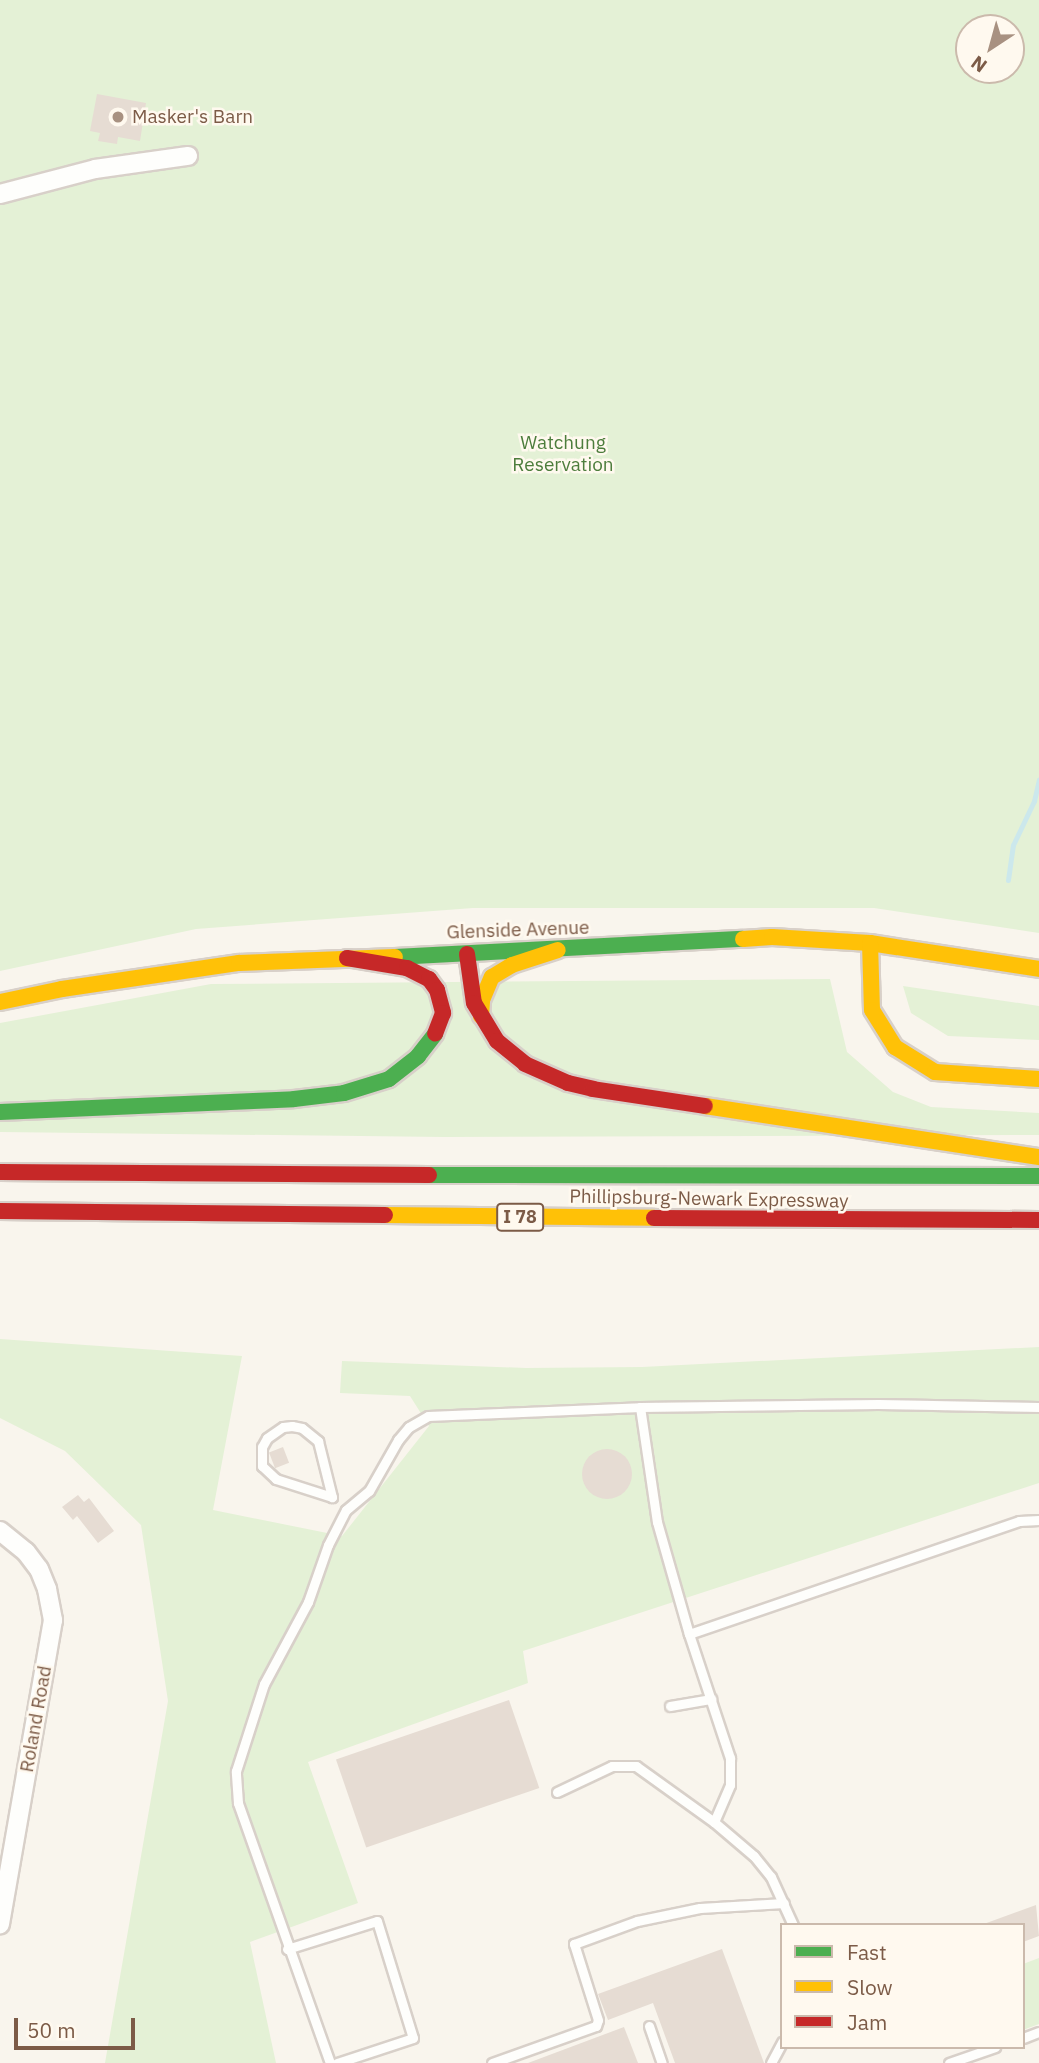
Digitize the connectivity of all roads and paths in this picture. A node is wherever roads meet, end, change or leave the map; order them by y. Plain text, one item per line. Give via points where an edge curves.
1 (188, 156) dead end
2 (0, 194) edge
3 (870, 943) junction
4 (558, 950) junction
5 (467, 954) junction
6 (347, 958) junction
7 (449, 966) junction
8 (1039, 969) edge
9 (0, 1002) edge
10 (443, 1013) junction
11 (481, 1016) junction
12 (1039, 1079) edge
13 (0, 1112) edge
14 (1039, 1157) edge
15 (0, 1172) edge
16 (1039, 1176) edge
17 (0, 1212) edge
18 (1039, 1220) edge
19 (640, 1407) junction
20 (1039, 1407) edge
21 (332, 1497) junction
22 (346, 1510) junction
23 (1039, 1520) edge
24 (0, 1531) edge
25 (689, 1634) junction
26 (711, 1699) junction
27 (670, 1706) dead end
28 (557, 1792) dead end
29 (714, 1822) junction
30 (6, 1852) edge
31 (784, 1902) junction
32 (792, 1923) edge
33 (0, 1924) edge
34 (287, 1949) junction
35 (649, 2026) dead end
36 (780, 2046) edge
37 (989, 2049) edge
38 (330, 2063) edge
39 (337, 2063) edge
40 (492, 2063) edge
41 (662, 2063) edge
42 (771, 2063) edge
43 (949, 2063) edge

1 - 2 street via 95,169
3 - 4 main road, Glenside Avenue via 772,937
3 - 8 main road, Glenside Avenue
3 - 12 main road via 872,1010 895,1047 935,1072
4 - 5 main road, Glenside Avenue
4 - 11 main road via 512,965 492,977
5 - 7 main road, Glenside Avenue
5 - 11 main road via 471,989
6 - 7 main road, Glenside Avenue
6 - 9 main road, Glenside Avenue via 239,963
6 - 10 main road via 419,972 437,990
7 - 10 main road
10 - 13 main road via 430,1041 403,1069 373,1085 344,1093
11 - 14 main road via 497,1041 525,1064 593,1089
15 - 16 main road, Phillipsburg-Newark Expressway / I 78
17 - 18 main road, Phillipsburg-Newark Expressway / I 78
19 - 20 lane
19 - 22 lane via 428,1416 397,1440 369,1491
19 - 25 lane via 657,1522
21 - 21 lane via 321,1451 311,1433 283,1427 267,1438 261,1457 268,1473
21 - 22 lane
22 - 34 lane via 308,1602 264,1684 236,1772 237,1803
23 - 25 lane via 1018,1521
24 - 30 street, Roland Road via 26,1552 38,1569 53,1620
25 - 26 lane
26 - 27 lane
26 - 29 lane via 732,1771
28 - 29 lane via 612,1766 636,1766
29 - 31 lane via 754,1856
30 - 33 street, Roland Road
31 - 32 lane
31 - 40 lane via 700,1908 637,1921 574,1944 596,2026
34 - 38 lane
34 - 39 lane via 377,1921 412,2038
35 - 41 lane
36 - 42 lane
37 - 43 lane

